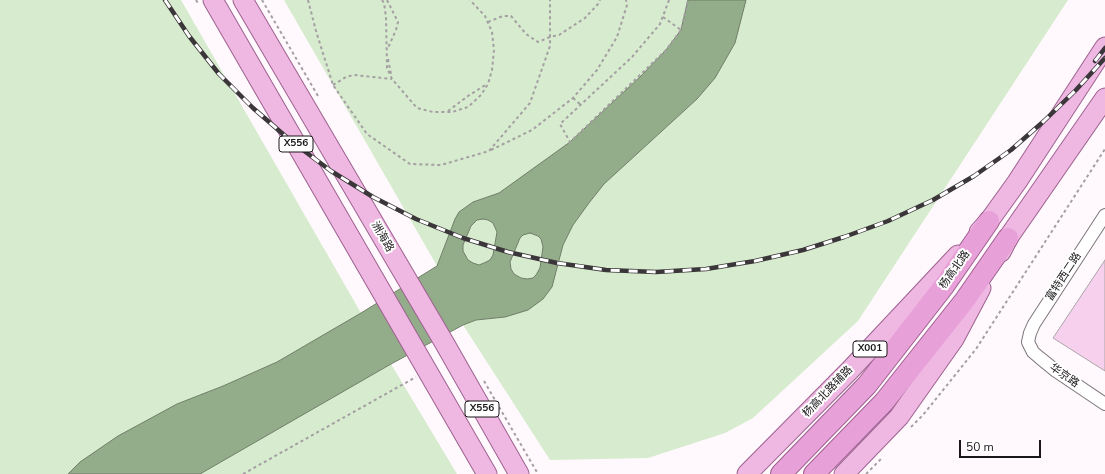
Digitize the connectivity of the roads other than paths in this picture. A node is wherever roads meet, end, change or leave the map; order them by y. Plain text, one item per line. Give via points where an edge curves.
1 (213, 0) edge
2 (243, 0) edge
3 (1105, 47) edge
4 (1105, 98) edge
5 (1105, 215) edge
6 (990, 221) junction
7 (1008, 238) junction
8 (1028, 342) joint
9 (1105, 404) edge
10 (487, 474) edge
11 (519, 474) edge
12 (747, 474) edge
13 (781, 474) edge
14 (814, 474) edge
15 (844, 474) edge

1 - 10 main road, X556
2 - 11 main road, 洲海路 / X556
3 - 6 main road, 杨高北路 / X001
4 - 7 main road
5 - 8 street, 富特西二路 via 1037,320
6 - 12 main road, 杨高北路辅路 / X001 via 851,369
6 - 13 highway, 杨高北路 / X001 via 944,286 867,385
7 - 14 highway via 965,300 884,402
7 - 15 main road via 954,339 899,417
8 - 9 street, 华京路 via 1034,352 1056,371

